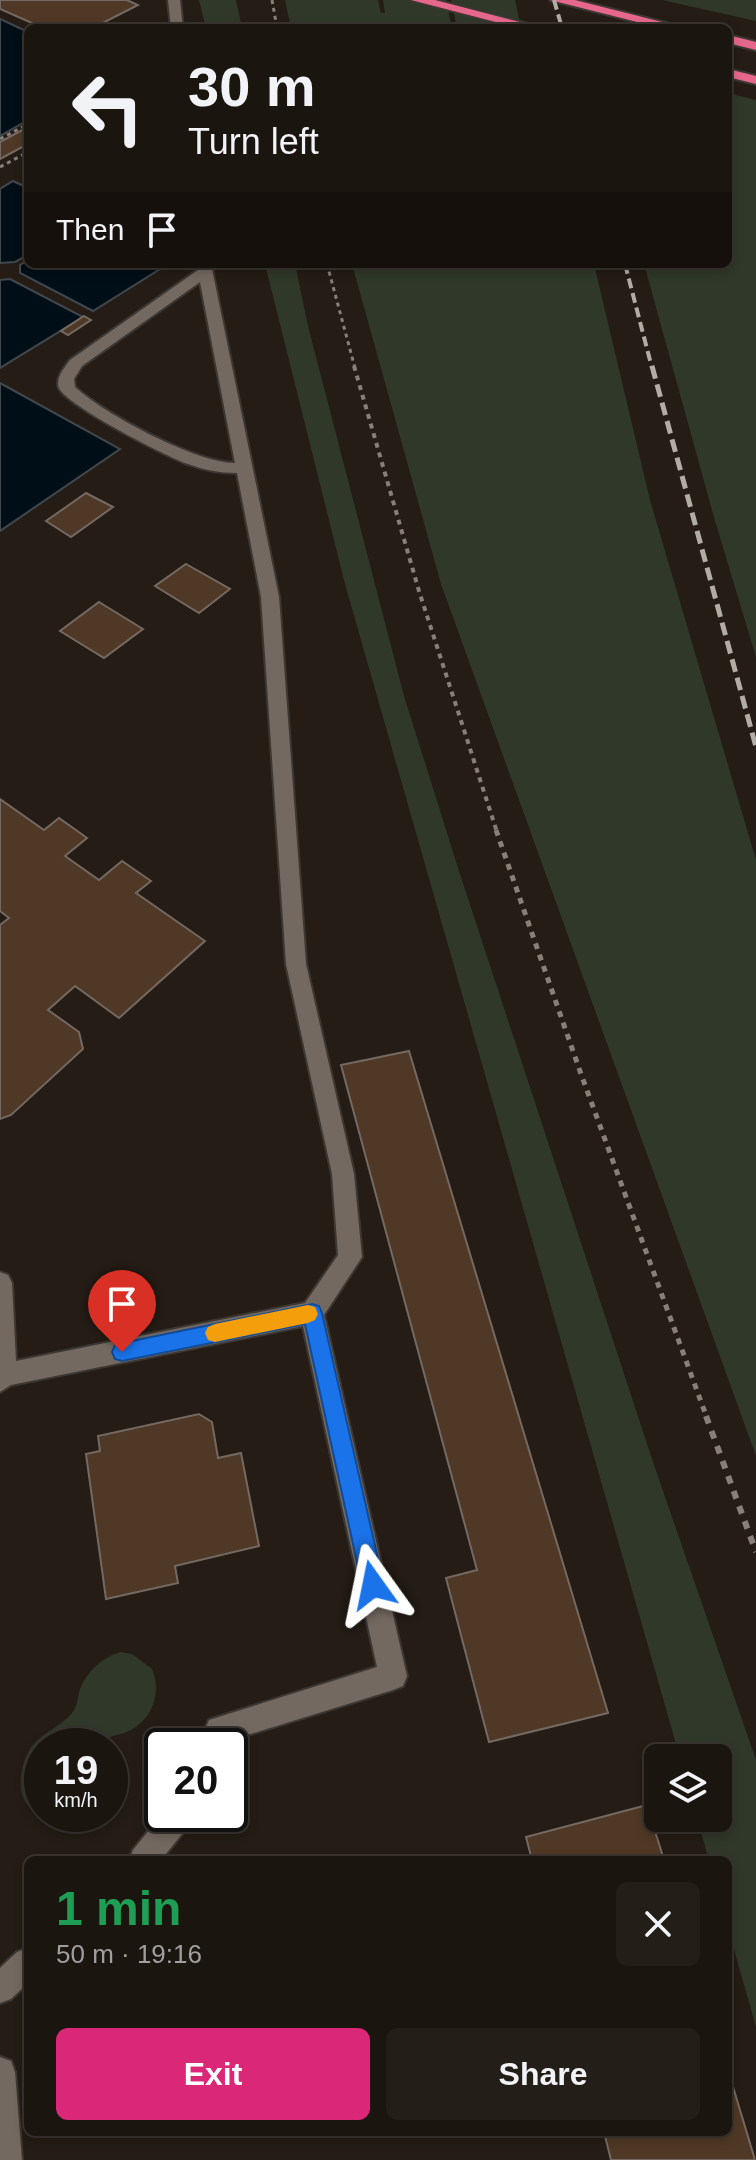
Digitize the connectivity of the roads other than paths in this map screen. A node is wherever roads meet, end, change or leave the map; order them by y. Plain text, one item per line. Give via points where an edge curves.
1 (174, 0) edge
2 (418, 0) edge
3 (557, 0) edge
4 (177, 24) edge
5 (519, 24) edge
6 (662, 24) edge
7 (732, 40) edge
8 (756, 46) edge
9 (732, 74) edge
10 (756, 80) edge
11 (205, 268) edge
12 (242, 468) junction
13 (0, 1283) edge
14 (312, 1313) junction
15 (2, 1377) edge
16 (225, 1728) edge
17 (166, 1832) edge
18 (146, 1856) edge
19 (24, 1967) edge
20 (0, 1988) edge
21 (0, 2072) edge
22 (6, 2160) edge

1 - 4 street
2 - 5 highway
3 - 6 highway
7 - 8 highway
9 - 10 highway
11 - 12 street
11 - 12 street via 76,363 67,388 84,404 191,460
12 - 14 street via 270,597 296,964 346,1202 350,1257
13 - 15 street
14 - 15 street
14 - 16 street via 393,1676
17 - 18 street
19 - 20 street
21 - 22 street

